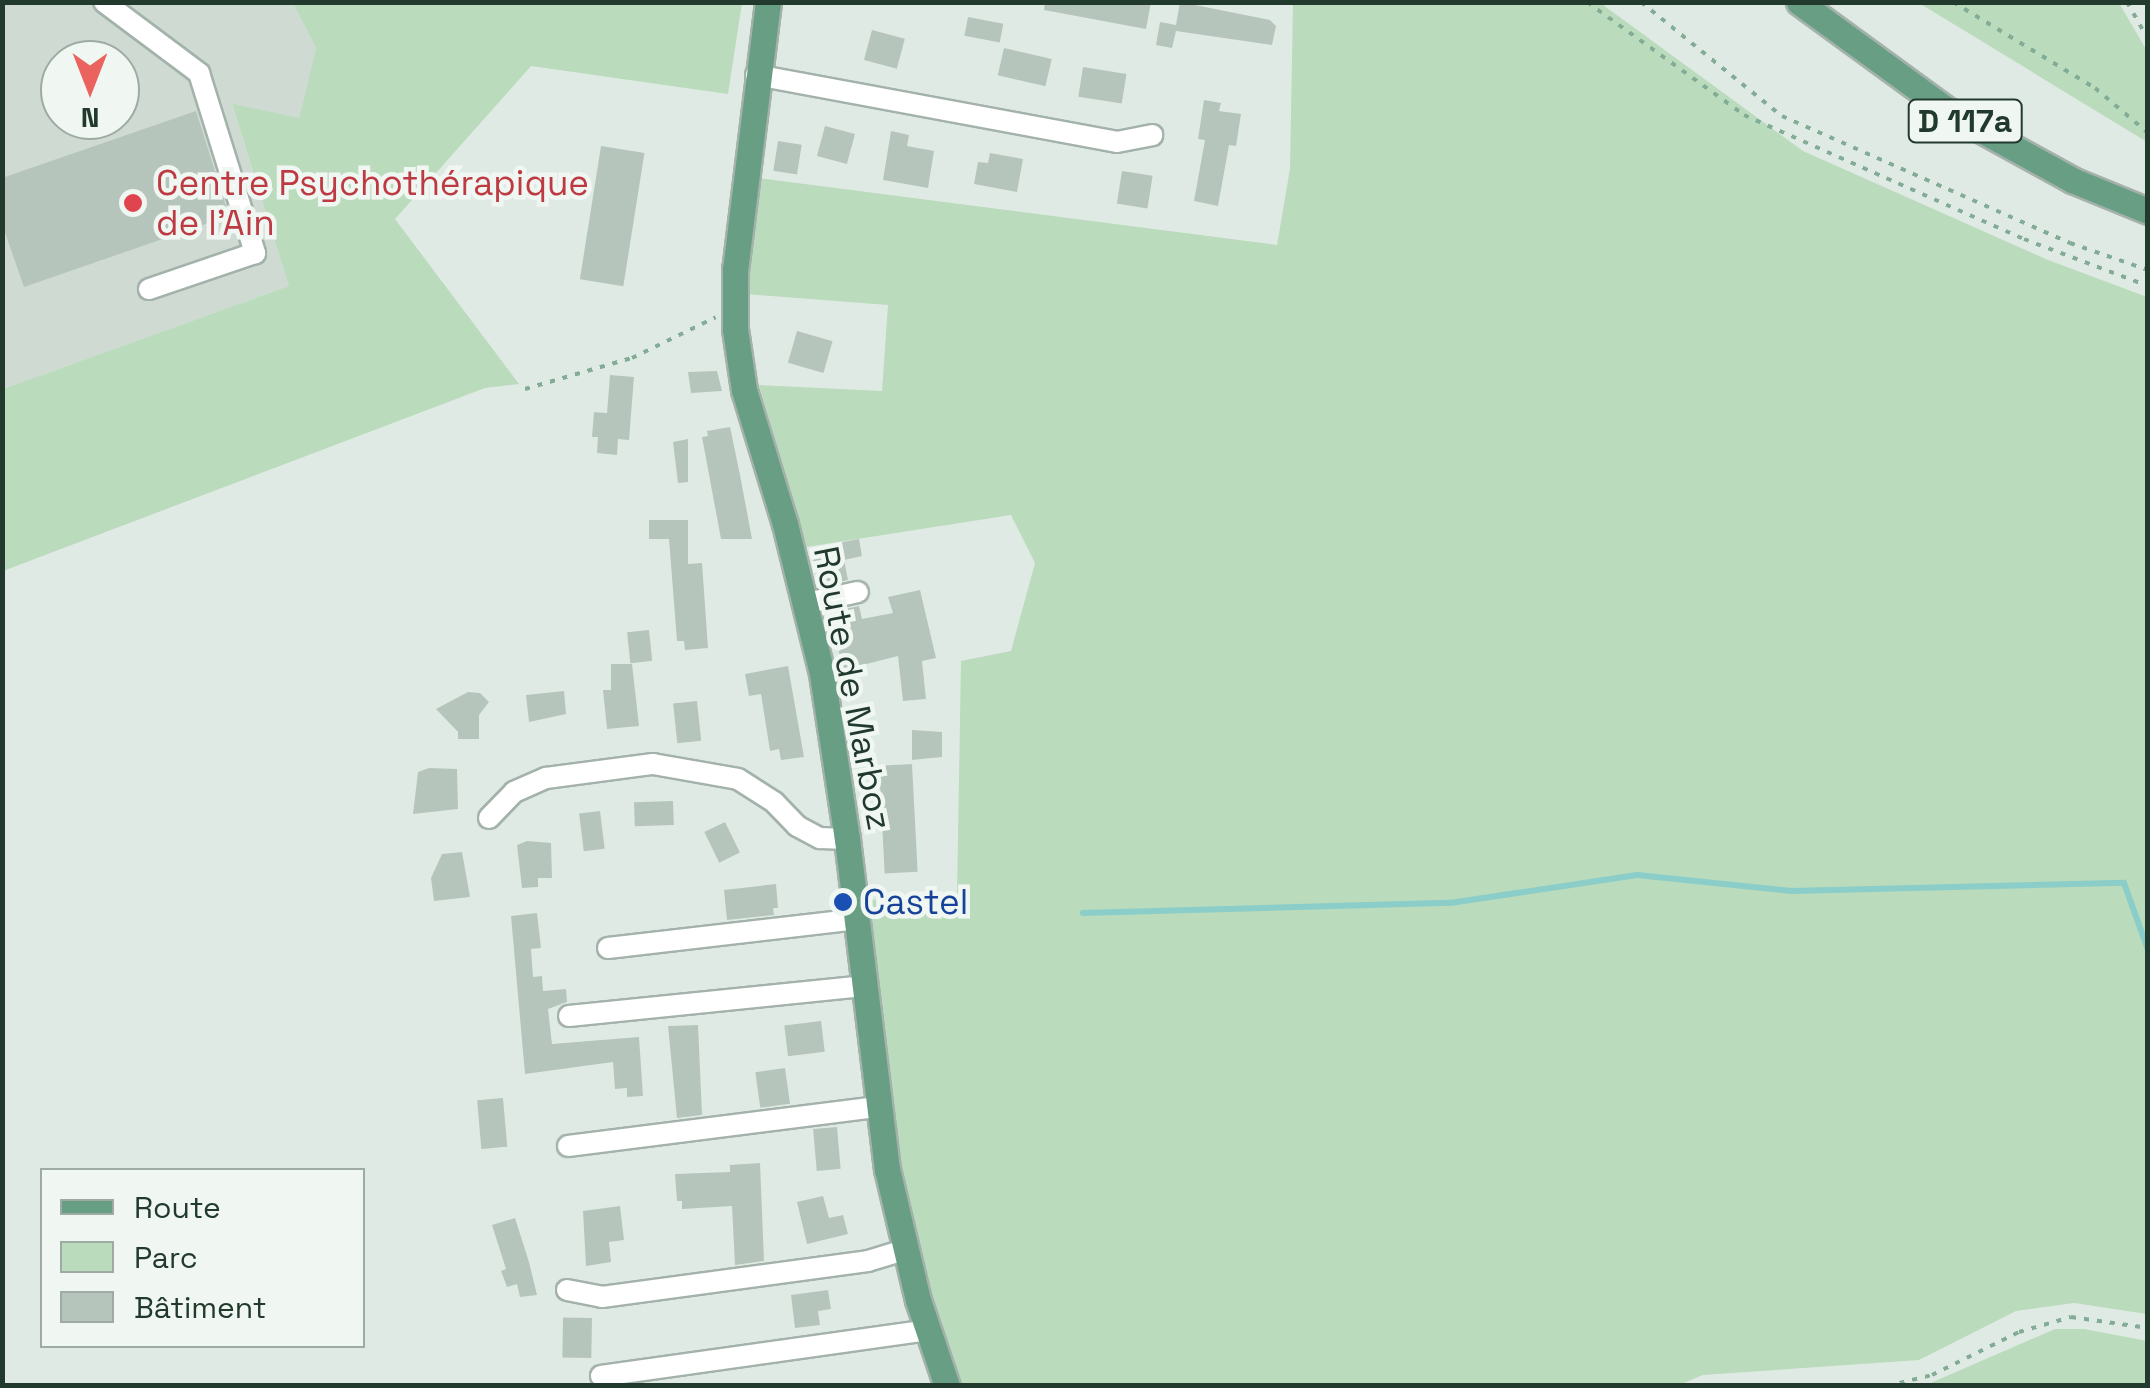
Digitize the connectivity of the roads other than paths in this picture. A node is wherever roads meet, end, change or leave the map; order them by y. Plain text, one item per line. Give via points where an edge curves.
1 (104, 2) edge
2 (768, 2) edge
3 (1799, 2) edge
4 (756, 75) junction
5 (1152, 135) dead end
6 (2148, 211) edge
7 (150, 289) dead end
8 (858, 592) dead end
9 (807, 604) junction
10 (489, 818) dead end
11 (848, 839) junction
12 (857, 919) junction
13 (608, 948) dead end
14 (864, 986) junction
15 (569, 1016) dead end
16 (878, 1108) junction
17 (568, 1146) dead end
18 (904, 1250) junction
19 (567, 1290) dead end
20 (928, 1330) junction
21 (601, 1376) dead end
22 (947, 1386) edge

1 - 7 street via 199,73 255,253
2 - 4 main road, Route de Marboz
3 - 6 main road, D 117a via 1954,115 2072,180
4 - 5 street via 1117,142
4 - 9 main road, Route de Marboz via 734,308 744,390
8 - 9 street
9 - 11 main road, Route de Marboz
10 - 11 street via 514,792 546,778 653,764 738,780 774,802 796,826 820,838
11 - 12 main road, Route de Marboz
12 - 13 street
12 - 14 main road, Route de Marboz
14 - 15 street
14 - 16 main road, Route de Marboz
16 - 17 street
16 - 18 main road, Route de Marboz
18 - 19 street via 602,1297
18 - 20 main road, Route de Marboz
20 - 21 street
20 - 22 main road, Route de Marboz

